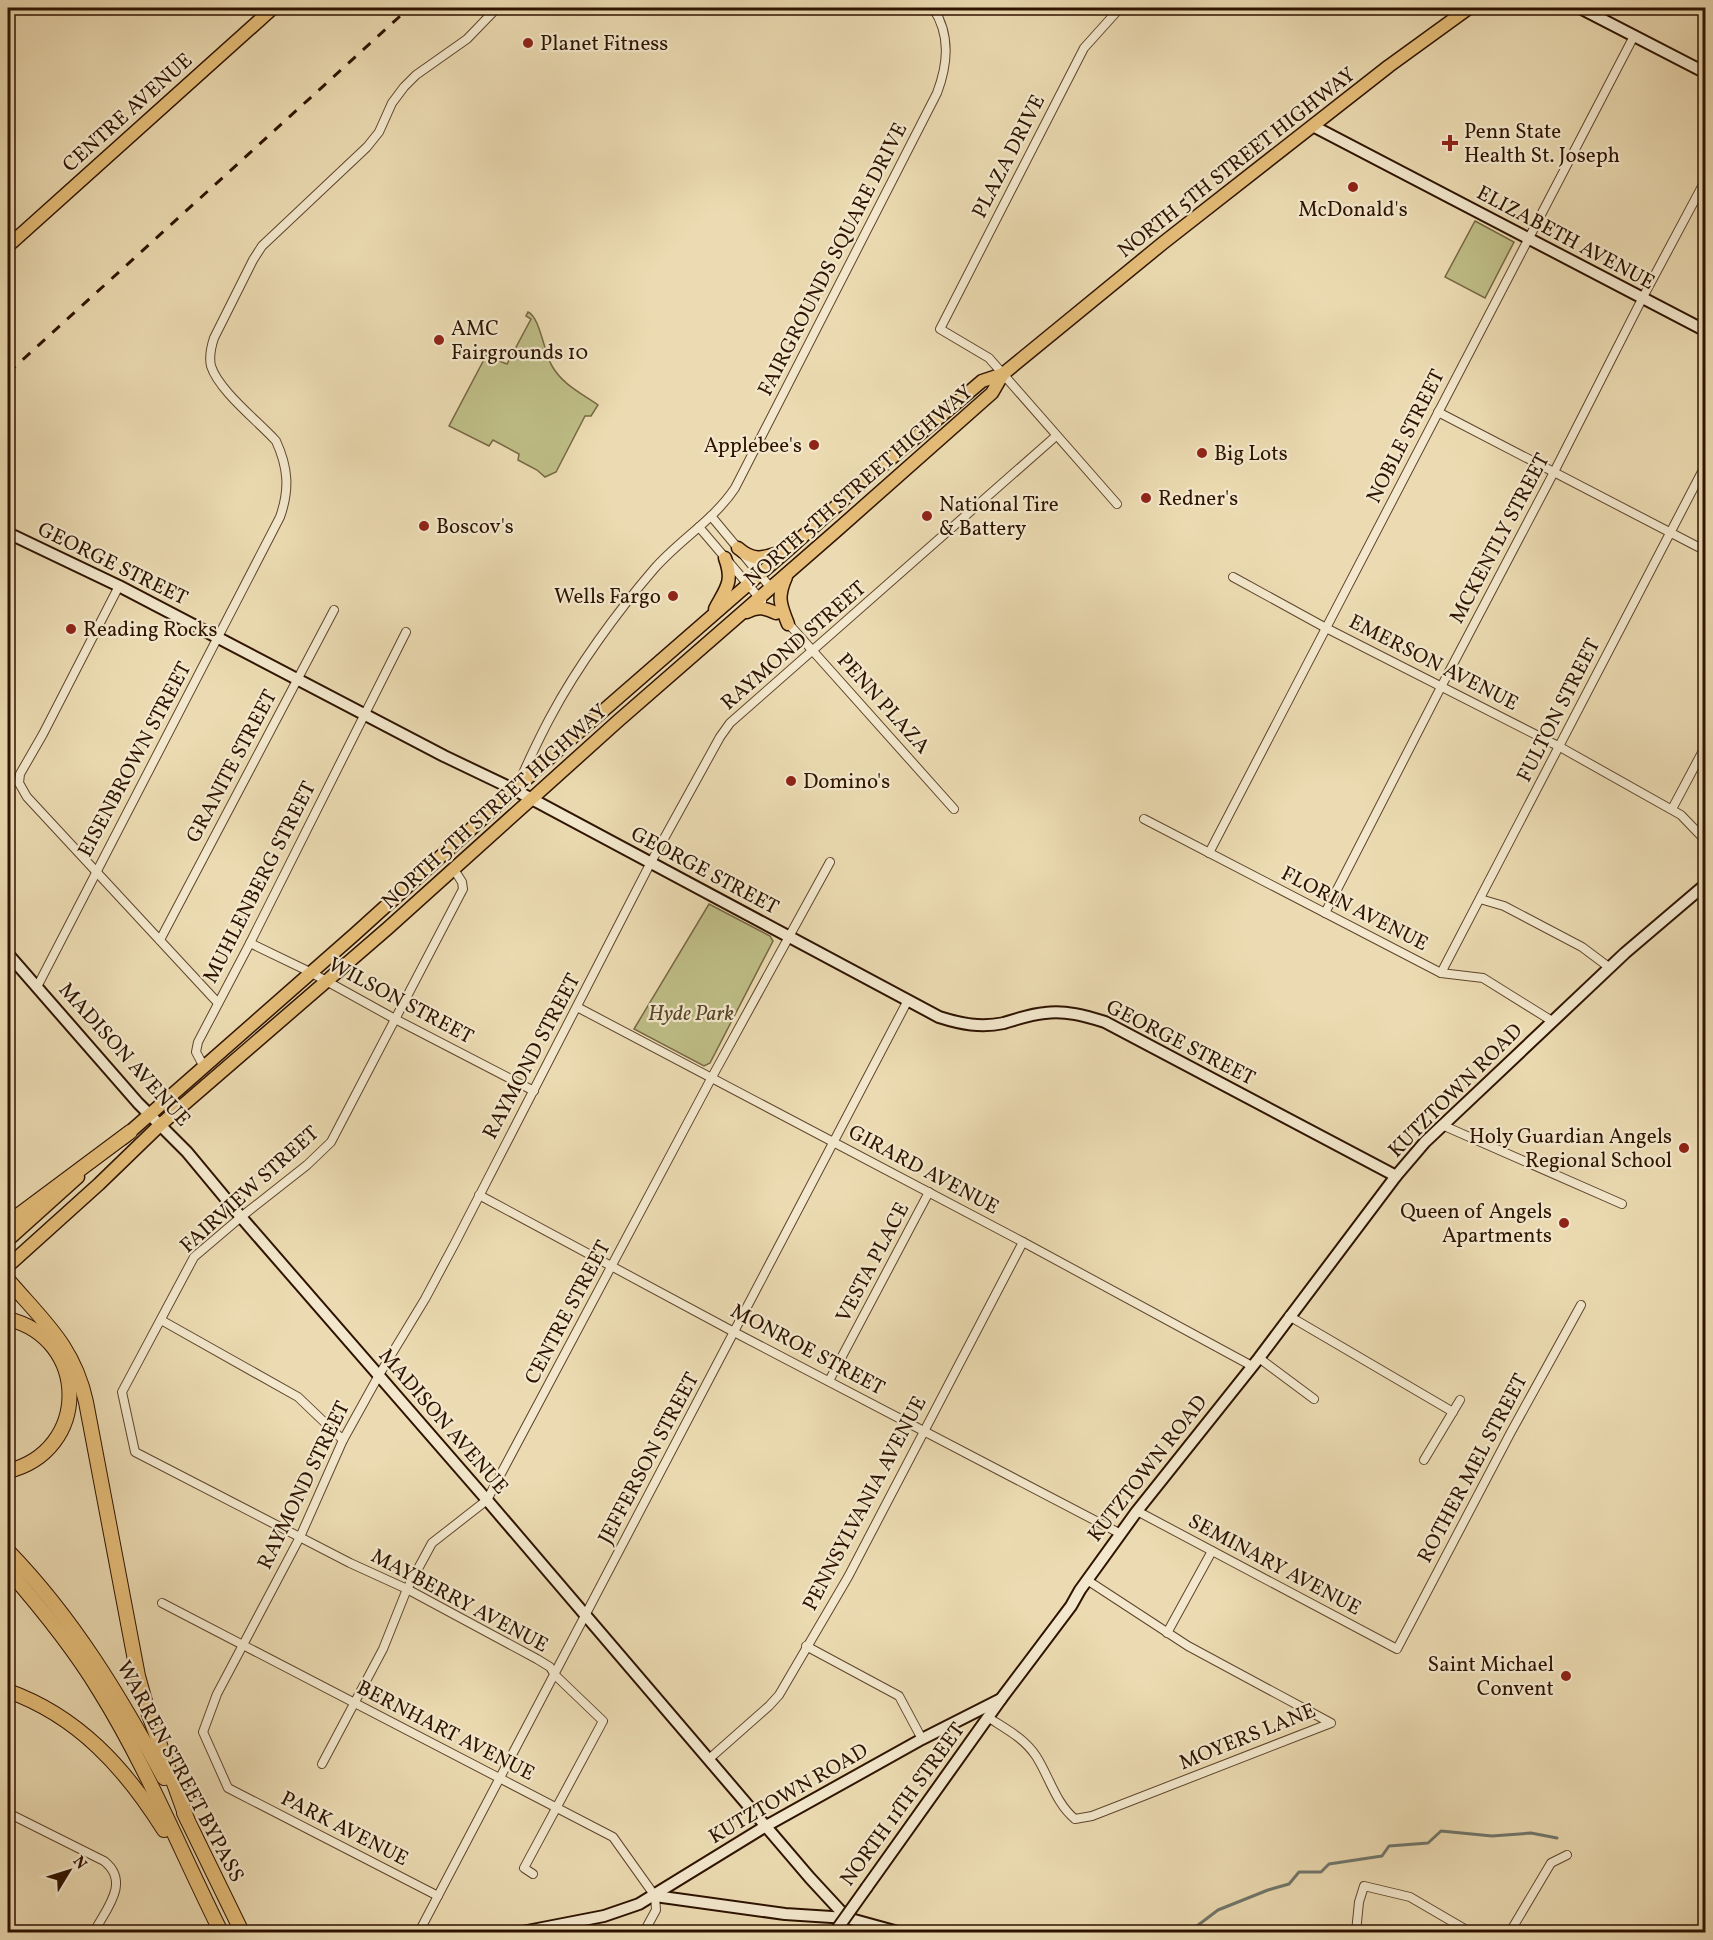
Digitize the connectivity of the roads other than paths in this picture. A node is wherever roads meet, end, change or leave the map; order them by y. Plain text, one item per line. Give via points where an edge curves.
1 (273, 8) edge
2 (497, 8) edge
3 (933, 8) edge
4 (1120, 8) edge
5 (1469, 8) edge
6 (1580, 8) edge
7 (1634, 36) junction
8 (1706, 73) edge
9 (1313, 126) junction
10 (1706, 179) edge
11 (1528, 239) junction
12 (8, 246) edge
13 (1642, 299) junction
14 (1706, 332) edge
15 (1003, 374) junction
16 (1438, 412) junction
17 (1056, 436) junction
18 (1706, 464) edge
19 (1554, 472) junction
20 (1117, 504) dead end
21 (711, 516) junction
22 (699, 527) junction
23 (8, 533) edge
24 (1671, 533) junction
25 (738, 548) junction
26 (790, 548) junction
27 (1706, 551) edge
28 (726, 558) junction
29 (760, 574) junction
30 (787, 574) junction
31 (1233, 577) dead end
32 (748, 585) junction
33 (119, 586) junction
34 (771, 588) junction
35 (759, 598) junction
36 (334, 610) dead end
37 (776, 613) junction
38 (711, 617) junction
39 (735, 619) junction
40 (788, 624) junction
41 (1326, 628) junction
42 (406, 632) dead end
43 (218, 637) junction
44 (814, 651) junction
45 (297, 678) junction
46 (1441, 687) junction
47 (364, 713) junction
48 (1706, 746) edge
49 (1560, 747) junction
50 (515, 790) junction
51 (530, 799) junction
52 (954, 808) dead end
53 (1672, 809) junction
54 (1144, 819) dead end
55 (1706, 841) edge
56 (1209, 853) junction
57 (830, 862) dead end
58 (650, 864) junction
59 (453, 868) junction
60 (96, 869) junction
61 (1706, 884) edge
62 (1480, 899) junction
63 (1325, 913) junction
64 (789, 937) junction
65 (160, 940) junction
66 (250, 943) junction
67 (8, 954) edge
68 (1610, 968) junction
69 (310, 972) junction
70 (1442, 973) junction
71 (325, 981) junction
72 (37, 987) junction
73 (908, 1000) junction
74 (218, 1003) junction
75 (577, 1007) junction
76 (395, 1019) junction
77 (1552, 1021) junction
78 (204, 1067) junction
79 (712, 1077) junction
80 (534, 1091) junction
81 (150, 1114) junction
82 (160, 1125) junction
83 (1442, 1125) junction
84 (130, 1132) junction
85 (833, 1141) junction
86 (1396, 1176) junction
87 (929, 1192) junction
88 (479, 1195) junction
89 (1622, 1204) dead end
90 (241, 1217) junction
91 (8, 1223) edge
92 (8, 1240) edge
93 (1023, 1242) junction
94 (611, 1265) junction
95 (8, 1266) edge
96 (8, 1280) edge
97 (1581, 1305) dead end
98 (1289, 1316) junction
99 (8, 1319) edge
100 (161, 1320) junction
101 (734, 1332) junction
102 (1255, 1362) junction
103 (379, 1375) junction
104 (829, 1381) junction
105 (1314, 1400) dead end
106 (1460, 1400) dead end
107 (1453, 1412) junction
108 (924, 1430) junction
109 (343, 1440) junction
110 (1424, 1460) dead end
111 (160, 1465) joint
112 (8, 1471) edge
113 (487, 1500) junction
114 (1137, 1511) junction
115 (1120, 1534) junction
116 (300, 1537) junction
117 (8, 1551) edge
118 (1212, 1551) junction
119 (8, 1570) edge
120 (1087, 1580) junction
121 (407, 1590) junction
122 (162, 1603) dead end
123 (586, 1616) junction
124 (1167, 1633) junction
125 (244, 1644) junction
126 (806, 1646) junction
127 (1397, 1649) joint
128 (555, 1675) junction
129 (8, 1691) edge
130 (1001, 1699) junction
131 (354, 1703) junction
132 (988, 1718) junction
133 (922, 1739) junction
134 (709, 1759) junction
135 (322, 1764) dead end
136 (500, 1778) junction
137 (236, 1792) joint
138 (557, 1808) junction
139 (8, 1814) edge
140 (187, 1819) junction
141 (766, 1826) junction
142 (1567, 1855) dead end
143 (533, 1874) dead end
144 (195, 1880) junction
145 (438, 1896) junction
146 (655, 1896) junction
147 (847, 1917) junction
148 (94, 1932) edge
149 (221, 1932) edge
150 (242, 1932) edge
151 (419, 1932) edge
152 (522, 1932) edge
153 (644, 1932) edge
154 (835, 1932) edge
155 (898, 1932) edge
156 (1356, 1932) edge
157 (1470, 1932) edge
158 (1510, 1932) edge

1 - 12 main road, CENTRE AVENUE
2 - 43 street, EISENBROWN STREET via 466,39 409,81 367,147 262,246 213,338 211,366 224,389 276,441 285,463 286,486 280,517
3 - 21 street, FAIRGROUNDS SQUARE DRIVE via 946,47 946,64 937,93 735,488
4 - 15 street, PLAZA DRIVE via 1084,48 940,329 989,358
5 - 9 main road, NORTH 5TH STREET HIGHWAY
6 - 7 street
7 - 8 street
7 - 11 street, NOBLE STREET
9 - 11 street, ELIZABETH AVENUE
9 - 15 main road, NORTH 5TH STREET HIGHWAY
10 - 13 street, MCKENTLY STREET
11 - 13 street, ELIZABETH AVENUE
11 - 16 street, NOBLE STREET
13 - 14 street, ELIZABETH AVENUE
13 - 19 street, MCKENTLY STREET
15 - 17 street
15 - 26 main road, NORTH 5TH STREET HIGHWAY via 982,381
15 - 30 main road, NORTH 5TH STREET HIGHWAY via 992,393
16 - 19 street
16 - 41 street, NOBLE STREET
17 - 20 street
17 - 44 street, RAYMOND STREET
18 - 24 street, FULTON STREET
19 - 24 street
19 - 46 street, MCKENTLY STREET
21 - 22 street, FAIRGROUNDS SQUARE DRIVE
21 - 25 street
22 - 28 street
22 - 50 street, FAIRGROUNDS SQUARE DRIVE via 655,567 572,679
23 - 33 street, GEORGE STREET
24 - 27 street
24 - 49 street, FULTON STREET
25 - 26 main road via 758,558
25 - 29 street
26 - 29 main road, NORTH 5TH STREET HIGHWAY
28 - 32 street
28 - 38 main road via 729,586
29 - 32 main road, NORTH 5TH STREET HIGHWAY
29 - 34 street
30 - 34 main road, NORTH 5TH STREET HIGHWAY
30 - 40 main road via 779,597
31 - 41 street, EMERSON AVENUE
32 - 35 street
32 - 38 main road, NORTH 5TH STREET HIGHWAY
33 - 43 street, GEORGE STREET
33 - 60 street via 20,774 19,783 27,797
34 - 35 main road, NORTH 5TH STREET HIGHWAY
35 - 37 street, PENN PLAZA
35 - 39 main road, NORTH 5TH STREET HIGHWAY
36 - 45 street, GRANITE STREET
37 - 39 main road via 758,608
37 - 40 street, PENN PLAZA
38 - 50 main road, NORTH 5TH STREET HIGHWAY
39 - 51 main road, NORTH 5TH STREET HIGHWAY
40 - 44 street, PENN PLAZA
41 - 46 street, EMERSON AVENUE
41 - 56 street, NOBLE STREET
42 - 47 street, MUHLENBERG STREET
43 - 45 street, GEORGE STREET
43 - 60 street, EISENBROWN STREET
44 - 52 street, PENN PLAZA
44 - 58 street, RAYMOND STREET via 725,729
45 - 47 street, GEORGE STREET
45 - 65 street, GRANITE STREET
46 - 49 street, EMERSON AVENUE
46 - 63 street, MCKENTLY STREET
47 - 50 street, GEORGE STREET
47 - 66 street, MUHLENBERG STREET
48 - 53 street
49 - 53 street, EMERSON AVENUE
49 - 62 street, FULTON STREET
50 - 51 street, GEORGE STREET
50 - 69 main road, NORTH 5TH STREET HIGHWAY
51 - 58 street, GEORGE STREET
51 - 59 main road, NORTH 5TH STREET HIGHWAY
53 - 55 street, EMERSON AVENUE
54 - 56 street, FLORIN AVENUE
56 - 63 street, FLORIN AVENUE
57 - 64 street, CENTRE STREET
58 - 64 street, GEORGE STREET
58 - 75 street, RAYMOND STREET
59 - 71 main road, NORTH 5TH STREET HIGHWAY
59 - 76 street, FAIRVIEW STREET via 463,889
60 - 65 street
60 - 72 street, EISENBROWN STREET
61 - 68 street, KUTZTOWN ROAD
62 - 68 street via 1504,906 1582,947
62 - 70 street, FULTON STREET
63 - 70 street, FLORIN AVENUE
64 - 73 street, GEORGE STREET
64 - 79 street, CENTRE STREET
65 - 74 street
66 - 69 street, WILSON STREET
66 - 74 street, MUHLENBERG STREET
67 - 72 street, MADISON AVENUE
68 - 77 street, KUTZTOWN ROAD
69 - 71 street, WILSON STREET
69 - 78 main road, NORTH 5TH STREET HIGHWAY
70 - 77 street, FLORIN AVENUE via 1483,978
71 - 76 street, WILSON STREET
71 - 82 main road, NORTH 5TH STREET HIGHWAY
72 - 81 street, MADISON AVENUE
73 - 85 street, JEFFERSON STREET
73 - 86 street, GEORGE STREET via 939,1017 973,1026 1047,1012 1105,1022
74 - 78 street, MUHLENBERG STREET via 196,1047
75 - 79 street, GIRARD AVENUE
75 - 80 street, RAYMOND STREET
76 - 80 street, WILSON STREET
76 - 90 street, FAIRVIEW STREET via 327,1148
77 - 83 street, KUTZTOWN ROAD
78 - 81 main road, NORTH 5TH STREET HIGHWAY
79 - 85 street, GIRARD AVENUE
79 - 94 street, CENTRE STREET
80 - 88 street, RAYMOND STREET
81 - 82 street, MADISON AVENUE
81 - 84 main road, NORTH 5TH STREET HIGHWAY
82 - 90 street, MADISON AVENUE
82 - 95 main road, NORTH 5TH STREET HIGHWAY
83 - 86 street, KUTZTOWN ROAD
83 - 89 street
84 - 91 highway
84 - 92 main road, NORTH 5TH STREET HIGHWAY
85 - 87 street, GIRARD AVENUE
85 - 101 street, JEFFERSON STREET
86 - 98 street, KUTZTOWN ROAD
87 - 93 street, GIRARD AVENUE
87 - 104 street, VESTA PLACE
88 - 94 street, MONROE STREET
88 - 103 street, RAYMOND STREET via 425,1299
90 - 100 street, FAIRVIEW STREET via 194,1257
90 - 103 street, MADISON AVENUE
93 - 102 street, GIRARD AVENUE
93 - 108 street, PENNSYLVANIA AVENUE
94 - 101 street, MONROE STREET
94 - 113 street, CENTRE STREET
96 - 140 highway via 64,1345 78,1370 138,1676
97 - 127 street, ROTHER MEL STREET
98 - 102 street, KUTZTOWN ROAD
98 - 107 street
99 - 112 highway via 35,1330 51,1345 66,1370 70,1391 66,1420 56,1440 35,1460
100 - 109 street via 298,1397
100 - 111 street, FAIRVIEW STREET via 122,1392 135,1452
101 - 104 street, MONROE STREET
101 - 123 street, JEFFERSON STREET
102 - 105 street, GIRARD AVENUE
102 - 114 street, KUTZTOWN ROAD
103 - 109 street, RAYMOND STREET
103 - 113 street, MADISON AVENUE
104 - 108 street, MONROE STREET
106 - 107 street
107 - 110 street
108 - 115 street, MONROE STREET
108 - 126 street, PENNSYLVANIA AVENUE via 848,1577
109 - 116 street, RAYMOND STREET
111 - 116 street, MAYBERRY AVENUE
113 - 121 street, CENTRE STREET via 432,1543
113 - 123 street, MADISON AVENUE
114 - 115 street, KUTZTOWN ROAD
114 - 118 street, SEMINARY AVENUE
115 - 120 street, KUTZTOWN ROAD
116 - 121 street, MAYBERRY AVENUE
116 - 125 street, RAYMOND STREET
117 - 140 highway, WARREN STREET BYPASS via 60,1610 97,1661
118 - 124 street
118 - 127 street, SEMINARY AVENUE
119 - 144 highway, WARREN STREET BYPASS via 54,1625 99,1689 140,1763
120 - 124 street, MOYERS LANE
120 - 130 street, KUTZTOWN ROAD
121 - 128 street, MAYBERRY AVENUE via 537,1659
121 - 131 street, CENTRE STREET
122 - 125 street, BERNHART AVENUE
123 - 128 street, JEFFERSON STREET
123 - 134 street, MADISON AVENUE
124 - 132 street, MOYERS LANE via 1331,1723 1076,1819 1064,1807 1029,1748
125 - 131 street, BERNHART AVENUE
125 - 137 street, RAYMOND STREET via 217,1694 203,1732 228,1788
126 - 133 street via 899,1696
126 - 134 street, PENNSYLVANIA AVENUE via 779,1695
128 - 136 street, JEFFERSON STREET
128 - 138 street, MAYBERRY AVENUE via 603,1721
129 - 144 highway via 61,1716 104,1751 145,1800
130 - 132 street, NORTH 11TH STREET
130 - 133 street, KUTZTOWN ROAD
131 - 135 street, CENTRE STREET
131 - 136 street, BERNHART AVENUE
132 - 154 street, NORTH 11TH STREET, bridge
133 - 141 street, KUTZTOWN ROAD
134 - 141 street, MADISON AVENUE
136 - 138 street, BERNHART AVENUE
136 - 145 street, JEFFERSON STREET
137 - 145 street, PARK AVENUE
138 - 143 street, MAYBERRY AVENUE via 524,1868
138 - 146 street, BERNHART AVENUE via 613,1837
139 - 148 street via 110,1866 116,1890
140 - 150 highway, WARREN STREET BYPASS
141 - 146 street, KUTZTOWN ROAD
141 - 147 street, MADISON AVENUE
142 - 158 street via 1551,1863
144 - 149 highway, WARREN STREET BYPASS
145 - 151 street, JEFFERSON STREET
146 - 147 street via 786,1914
146 - 152 street, KUTZTOWN ROAD via 604,1916
146 - 153 street via 656,1910
147 - 155 street
156 - 157 street via 1364,1886 1410,1897

